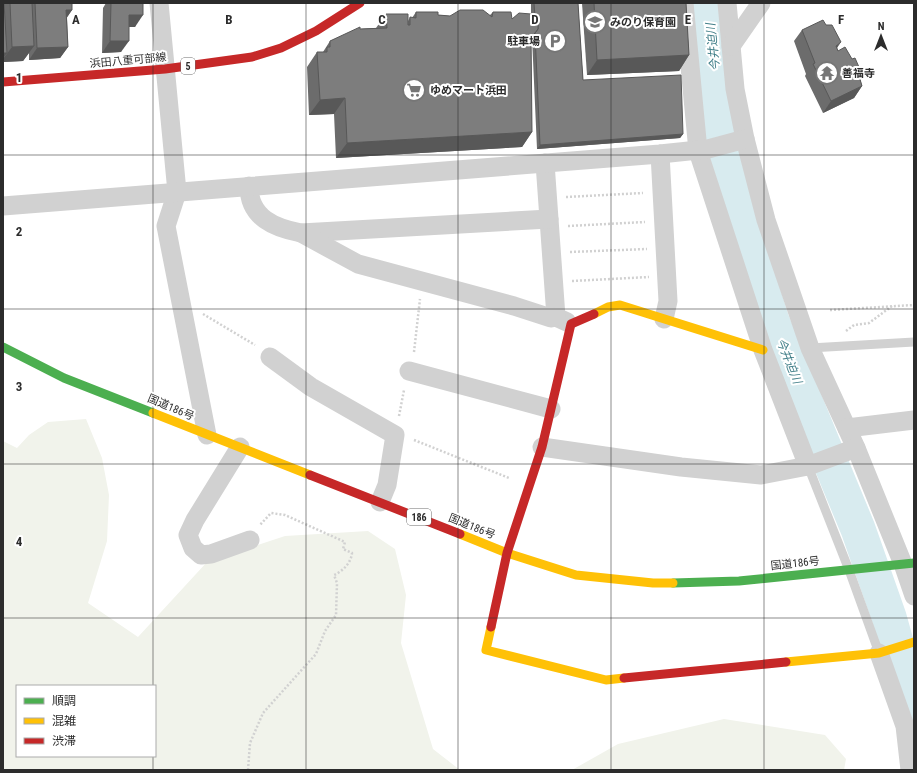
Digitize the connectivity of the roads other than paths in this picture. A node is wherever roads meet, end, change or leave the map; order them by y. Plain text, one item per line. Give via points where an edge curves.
1 (159, 3) edge
2 (360, 3) edge
3 (684, 3) edge
4 (727, 3) edge
5 (761, 3) edge
6 (731, 46) junction
7 (165, 69) junction
8 (3, 82) edge
9 (743, 140) junction
10 (703, 150) junction
11 (660, 154) junction
12 (546, 163) junction
13 (249, 186) junction
14 (177, 192) junction
15 (3, 206) edge
16 (550, 223) junction
17 (302, 234) junction
18 (664, 319) junction
19 (563, 320) junction
20 (914, 342) edge
21 (3, 347) edge
22 (810, 348) junction
23 (763, 350) junction
24 (270, 357) road end
25 (409, 371) dead end
26 (551, 409) junction
27 (914, 420) edge
28 (846, 428) junction
29 (207, 435) junction
30 (240, 447) junction
31 (542, 447) junction
32 (852, 450) junction
33 (812, 465) junction
34 (380, 502) junction
35 (250, 540) road end
36 (507, 553) junction
37 (902, 564) edge
38 (853, 570) junction
39 (914, 596) edge
40 (914, 642) edge
41 (882, 652) junction
42 (910, 770) edge

1 - 7 street
2 - 7 main road, 浜田八重可部線 / 5 via 316,31 281,48 252,57
3 - 10 street
4 - 6 street
5 - 6 street
6 - 9 street
7 - 8 main road, 浜田八重可部線 / 5
7 - 14 street
9 - 10 street
9 - 22 street via 766,220
10 - 11 street
10 - 23 street
11 - 12 street
11 - 18 street via 668,301
12 - 13 street
12 - 16 street
13 - 14 street
13 - 17 street via 251,199 260,216 271,225
14 - 15 street
14 - 29 street via 166,226
16 - 17 street
16 - 19 street via 553,282
17 - 19 street via 358,264
18 - 19 main road via 620,305
18 - 23 main road
19 - 26 main road
20 - 22 lane
21 - 29 main road, 国道186号 / 186 via 64,378
22 - 28 street
23 - 33 street
24 - 34 street via 311,387 395,435 387,485
25 - 26 street
26 - 31 main road
27 - 28 street
28 - 32 street
29 - 30 main road, 国道186号 / 186
30 - 34 main road, 国道186号 / 186
30 - 35 street via 188,535 193,548 201,555 212,554
31 - 33 street via 681,467 761,475
31 - 36 main road
32 - 33 street
32 - 37 street
33 - 38 lane
34 - 36 main road, 国道186号 / 186
36 - 38 main road, 国道186号 / 186 via 576,575 653,583 739,581
36 - 41 main road via 486,650 503,656 606,680
37 - 38 main road, 国道186号 / 186
37 - 39 street
38 - 41 lane
40 - 41 main road
41 - 42 street via 905,726

